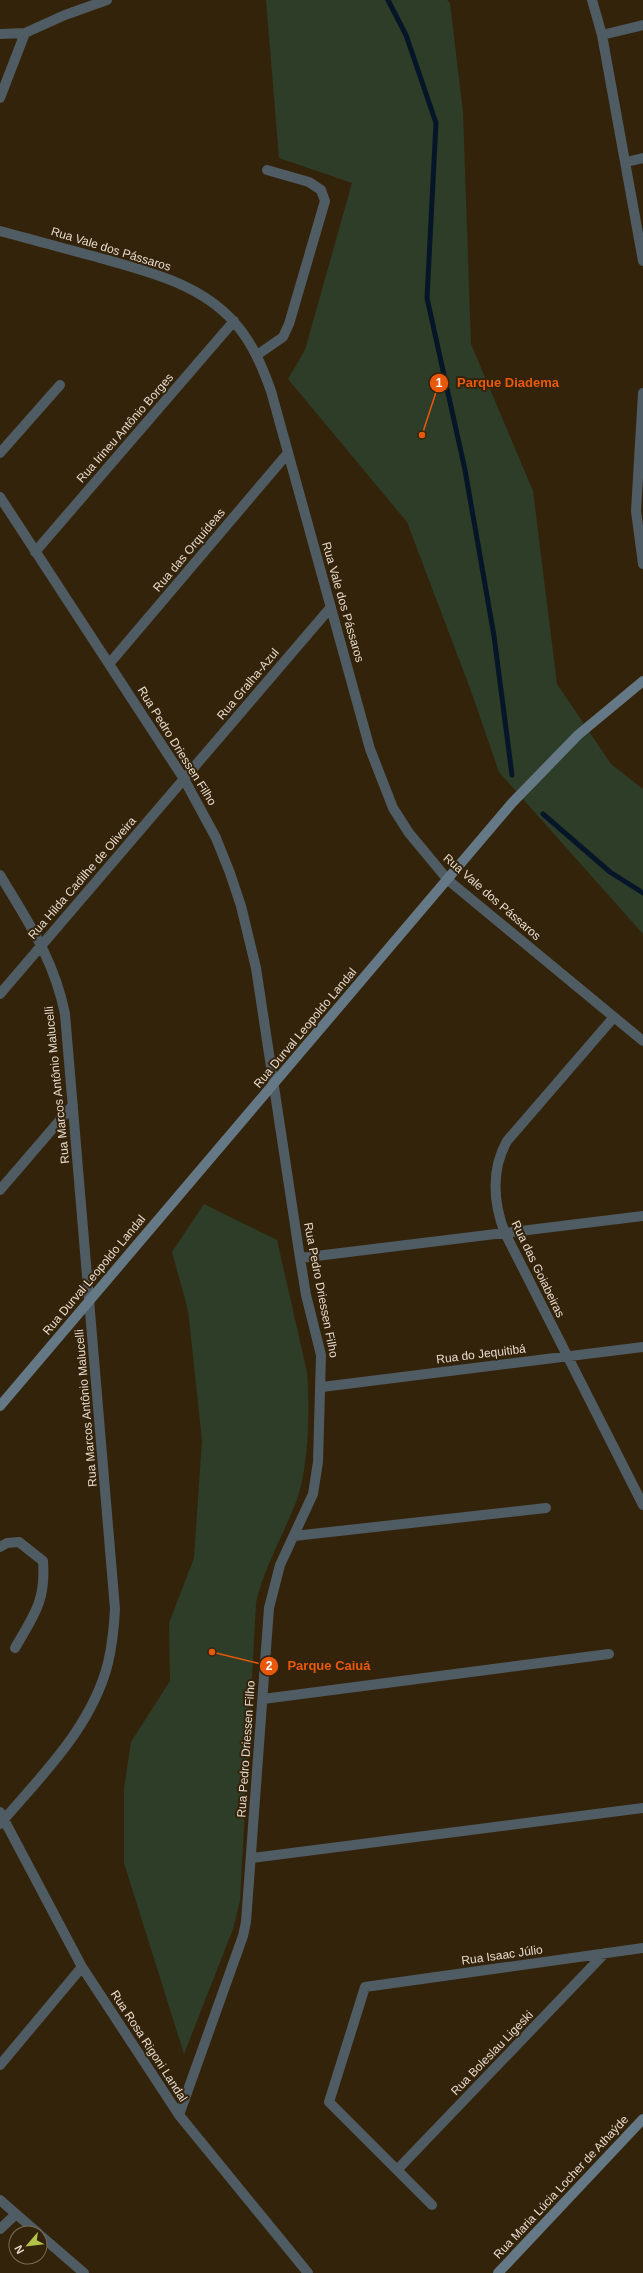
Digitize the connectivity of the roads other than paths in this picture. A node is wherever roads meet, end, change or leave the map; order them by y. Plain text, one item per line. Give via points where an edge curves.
1 (107, 0) edge
2 (592, 0) edge
3 (643, 25) edge
4 (25, 33) junction
5 (0, 34) edge
6 (602, 35) junction
7 (0, 98) edge
8 (643, 158) edge
9 (626, 162) junction
10 (267, 170) dead end
11 (0, 231) edge
12 (643, 261) edge
13 (234, 321) junction
14 (257, 355) junction
15 (60, 385) dead end
16 (643, 393) edge
17 (643, 404) edge
18 (0, 453) edge
19 (288, 453) junction
20 (0, 497) edge
21 (35, 552) junction
22 (643, 564) edge
23 (331, 607) junction
24 (109, 664) junction
25 (643, 681) edge
26 (184, 779) junction
27 (0, 875) edge
28 (448, 880) junction
29 (42, 945) junction
30 (0, 994) edge
31 (614, 1017) junction
32 (643, 1041) edge
33 (274, 1084) junction
34 (73, 1105) junction
35 (0, 1190) edge
36 (643, 1216) edge
37 (505, 1233) junction
38 (300, 1258) junction
39 (90, 1300) junction
40 (643, 1347) edge
41 (568, 1357) junction
42 (322, 1387) junction
43 (0, 1406) edge
44 (643, 1505) edge
45 (546, 1508) dead end
46 (294, 1536) junction
47 (0, 1547) edge
48 (15, 1648) dead end
49 (609, 1654) dead end
50 (263, 1699) junction
51 (643, 1808) edge
52 (1, 1818) edge
53 (252, 1858) junction
54 (643, 1948) edge
55 (605, 1954) junction
56 (82, 1967) junction
57 (0, 2065) edge
58 (179, 2115) junction
59 (643, 2119) edge
60 (397, 2170) junction
61 (0, 2200) edge
62 (432, 2205) dead end
63 (16, 2214) junction
64 (29, 2225) edge
65 (0, 2229) edge
66 (48, 2242) edge
67 (84, 2273) edge
68 (308, 2273) edge
69 (498, 2273) edge

1 - 4 street via 65,14
2 - 6 street
3 - 6 street
4 - 5 street
4 - 7 street
6 - 9 street
8 - 9 street
9 - 12 street
10 - 14 street via 309,182 321,190 325,201 289,324 283,337
11 - 13 street, Rua Vale dos Pássaros via 165,278 205,297
13 - 14 street, Rua Vale dos Pássaros
13 - 21 street, Rua Irineu Antônio Borges
14 - 19 street, Rua Vale dos Pássaros via 271,391
15 - 18 street
16 - 17 street
17 - 22 street via 636,511
19 - 23 street, Rua Vale dos Pássaros
19 - 24 street, Rua das Orquídeas
20 - 21 street, Rua Pedro Driessen Filho
21 - 24 street, Rua Pedro Driessen Filho
23 - 26 street, Rua Gralha-Azul
23 - 28 street, Rua Vale dos Pássaros via 381,780 393,808 409,833
24 - 26 street, Rua Pedro Driessen Filho
25 - 28 street, Rua Durval Leopoldo Landal via 610,707 547,765
26 - 29 street, Rua Hilda Cadilhe de Oliveira
26 - 33 street, Rua Pedro Driessen Filho via 216,838 241,906 256,968
27 - 29 street, Rua Marcos Antônio Malucelli
28 - 31 street, Rua Vale dos Pássaros
28 - 33 street, Rua Durval Leopoldo Landal
29 - 30 street, Rua Hilda Cadilhe de Oliveira
29 - 34 street, Rua Marcos Antônio Malucelli via 58,982 64,1009
31 - 32 street, Rua Vale dos Pássaros
31 - 37 street, Rua das Goiabeiras via 515,1130 501,1152 497,1168 496,1207
33 - 38 street, Rua Pedro Driessen Filho
33 - 39 street, Rua Durval Leopoldo Landal
34 - 35 street
34 - 39 street, Rua Marcos Antônio Malucelli
36 - 37 street
37 - 38 street
37 - 41 street, Rua das Goiabeiras
38 - 42 street, Rua Pedro Driessen Filho via 306,1295 320,1347
39 - 43 street, Rua Durval Leopoldo Landal
39 - 52 street, Rua Marcos Antônio Malucelli via 114,1584 113,1637 108,1664 85,1718 72,1738
40 - 41 street, Rua do Jequitibá
41 - 42 street, Rua do Jequitibá
41 - 44 street, Rua das Goiabeiras
42 - 46 street, Rua Pedro Driessen Filho via 316,1479 313,1494
45 - 46 street
46 - 50 street, Rua Pedro Driessen Filho via 280,1565 272,1593
47 - 48 street via 7,1543 19,1542 43,1561 42,1600
49 - 50 street
50 - 53 street, Rua Pedro Driessen Filho
51 - 53 street
52 - 56 street, Rua Rosa Rigoni Landal
53 - 58 street, Rua Pedro Driessen Filho via 249,1907 243,1936
54 - 55 street, Rua Isaac Júlio
55 - 60 street, Rua Boleslau Ligeski
55 - 60 street, Rua Isaac Júlio via 365,1987 329,2102
56 - 57 street
56 - 58 street, Rua Rosa Rigoni Landal
58 - 68 street, Rua Rosa Rigoni Landal
59 - 69 street, Rua Maria Lúcia Locher de Athaýde
60 - 62 street
61 - 63 street
63 - 64 street
63 - 65 street
66 - 67 street

